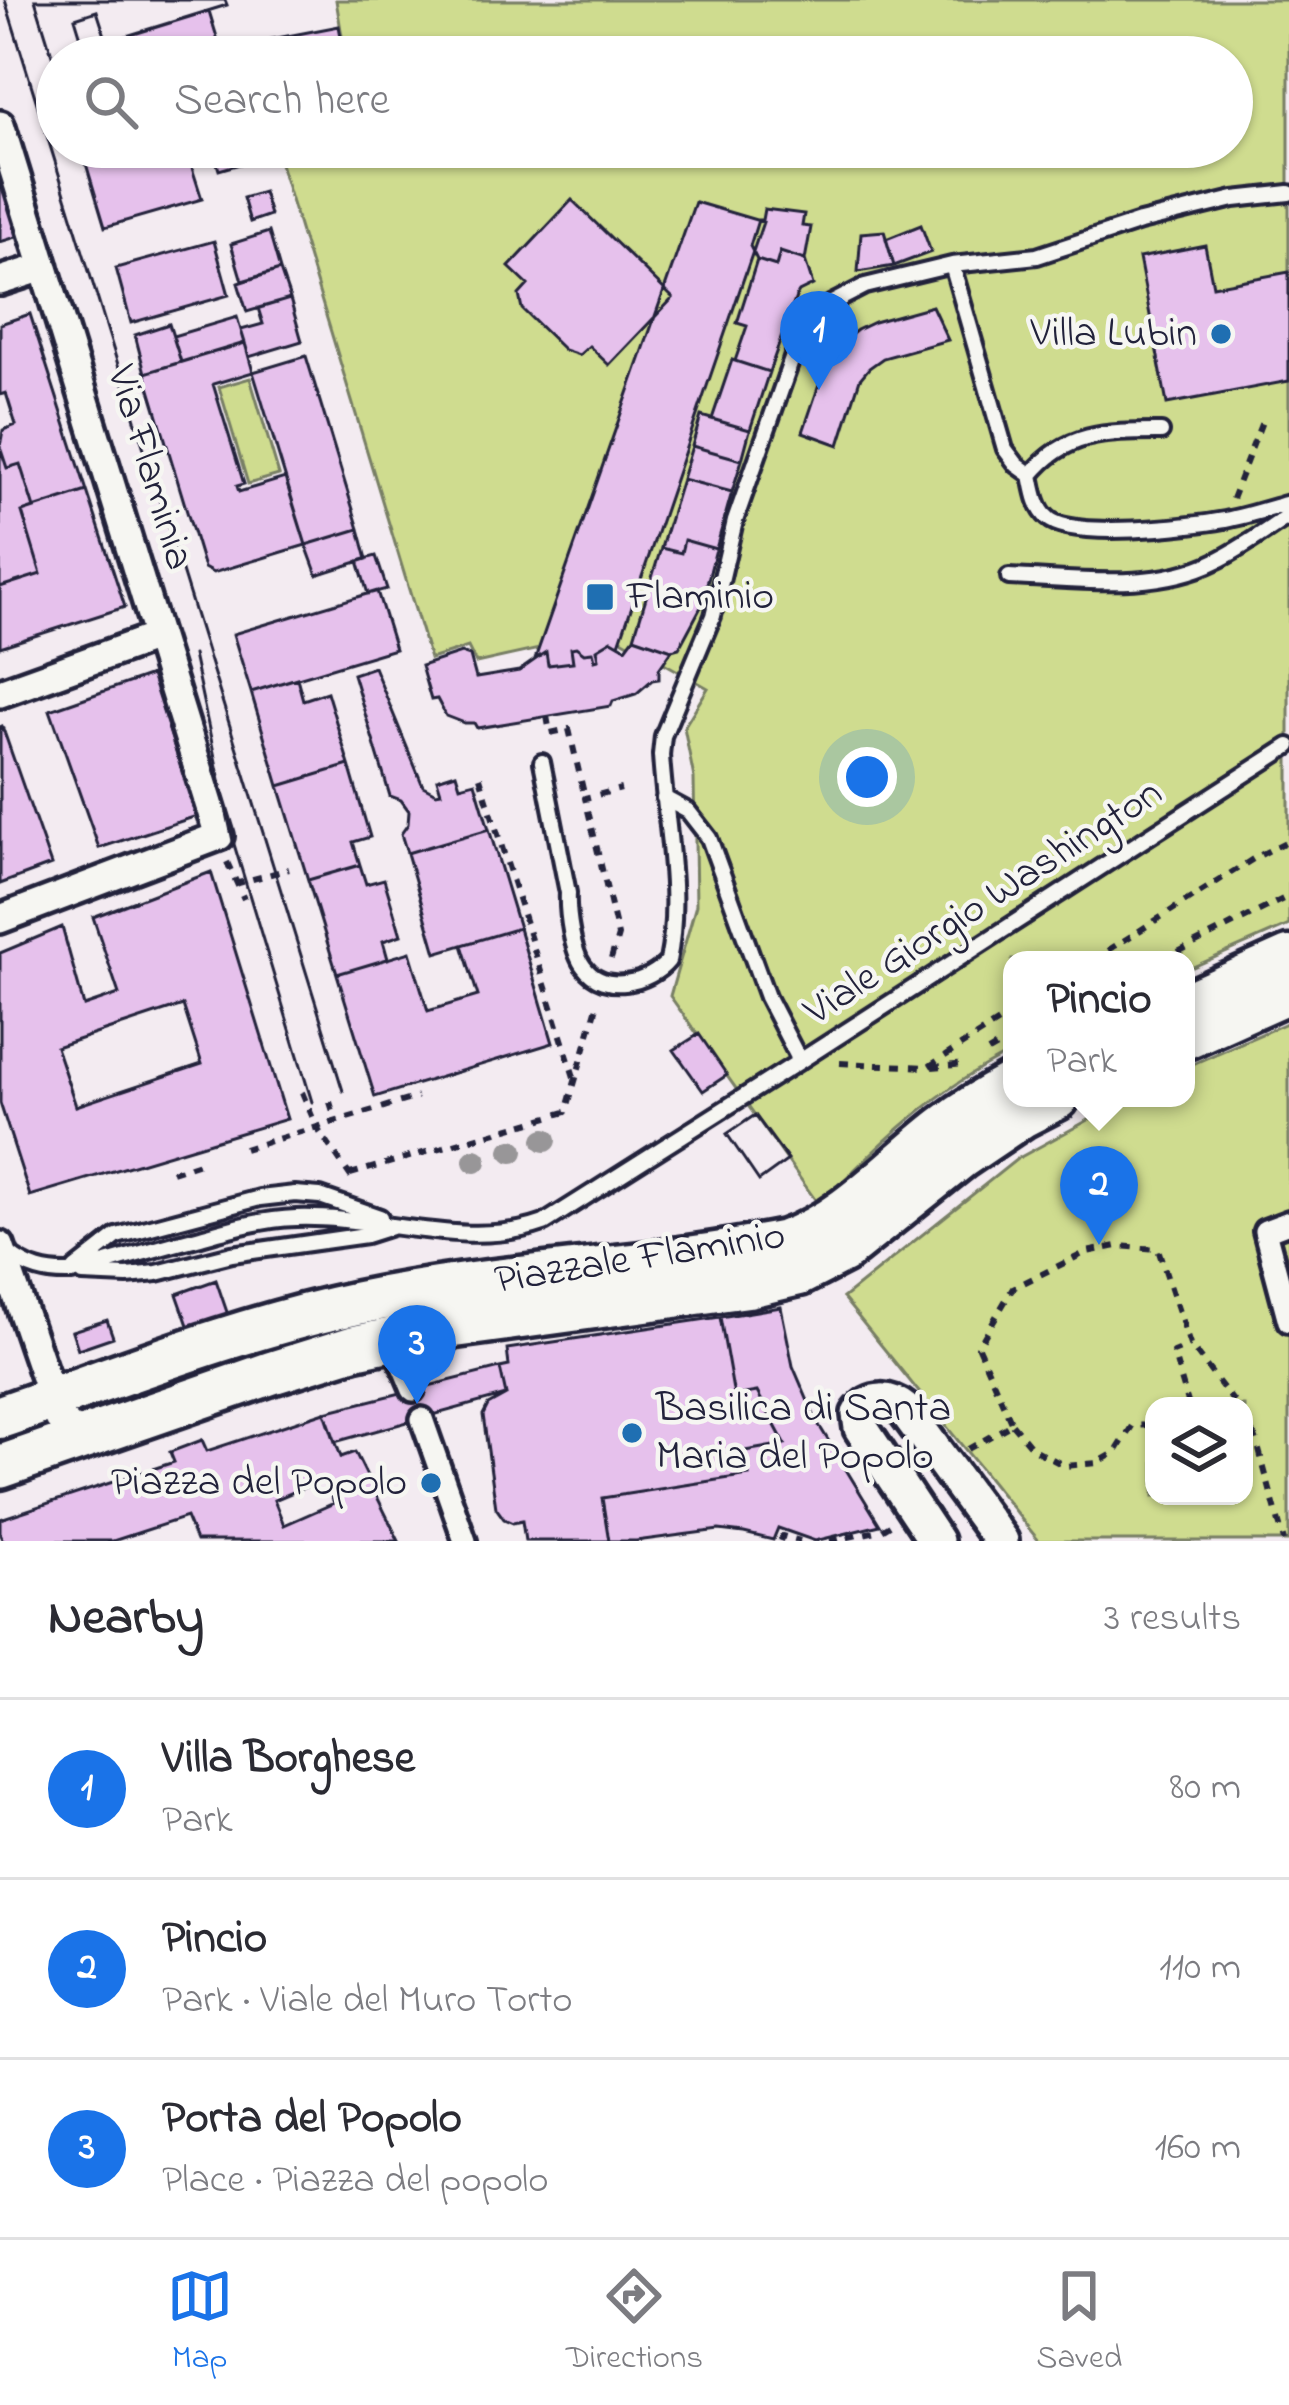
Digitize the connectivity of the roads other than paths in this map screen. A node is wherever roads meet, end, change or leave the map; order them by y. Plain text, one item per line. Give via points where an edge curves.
1 (0, 125) edge
2 (1289, 193) edge
3 (952, 265) junction
4 (44, 267) junction
5 (0, 281) edge
6 (1161, 432) dead end
7 (1030, 475) junction
8 (1289, 503) edge
9 (1289, 516) edge
10 (1009, 577) dead end
11 (156, 637) junction
12 (0, 693) edge
13 (1289, 746) edge
14 (542, 762) dead end
15 (664, 798) junction
16 (0, 919) edge
17 (1289, 958) edge
18 (1289, 991) edge
19 (1195, 1000) edge
20 (1195, 1033) edge
21 (800, 1061) junction
22 (1003, 1090) edge
23 (1040, 1107) edge
24 (714, 1114) joint
25 (1289, 1222) edge
26 (399, 1225) junction
27 (0, 1245) edge
28 (819, 1246) junction
29 (72, 1273) junction
30 (1289, 1321) edge
31 (400, 1359) dead end
32 (413, 1390) dead end
33 (52, 1400) junction
34 (5, 1415) edge
35 (422, 1419) dead end
36 (93, 1436) junction
37 (17, 1462) edge
38 (465, 1541) edge
39 (935, 1541) edge
40 (1001, 1541) edge

1 - 4 street, Via Flaminia
2 - 3 lane via 1234,199 1037,256
3 - 7 lane via 1005,448
3 - 15 lane via 865,286 801,333 735,521 713,616 663,736
4 - 5 street
4 - 11 street, Via Flaminia
6 - 7 lane via 1082,439 1051,452
7 - 8 lane via 1043,514 1067,528 1223,520
9 - 10 lane via 1213,562 1175,574
11 - 12 street
11 - 16 street, Via Flaminia via 218,836
13 - 21 lane, Viale Giorgio Washington
14 - 15 lane via 567,914 581,964 600,979 648,978 668,961 672,877
15 - 21 lane via 688,811 709,838 760,981
17 - 19 main road
18 - 20 main road
21 - 24 lane, Viale Giorgio Washington
22 - 28 main road via 848,1207
23 - 28 main road via 962,1156 859,1240
24 - 26 lane, Piazzale Flaminio via 533,1227 473,1233
25 - 30 street via 1265,1231
26 - 29 lane via 157,1273
26 - 29 lane, Piazzale Flaminio via 271,1220
26 - 29 lane via 320,1196 274,1196 116,1236
27 - 29 lane via 32,1268
27 - 33 street
28 - 33 main road, Piazzale Flaminio via 785,1242 359,1303
28 - 36 main road, Piazzale Flaminio via 799,1274 356,1347
31 - 32 street
33 - 34 main road, Piazzale Flaminio
33 - 36 street via 65,1425
35 - 38 street
36 - 37 main road, Piazzale Flaminio
39 - 40 street via 861,1428 868,1403 906,1411

